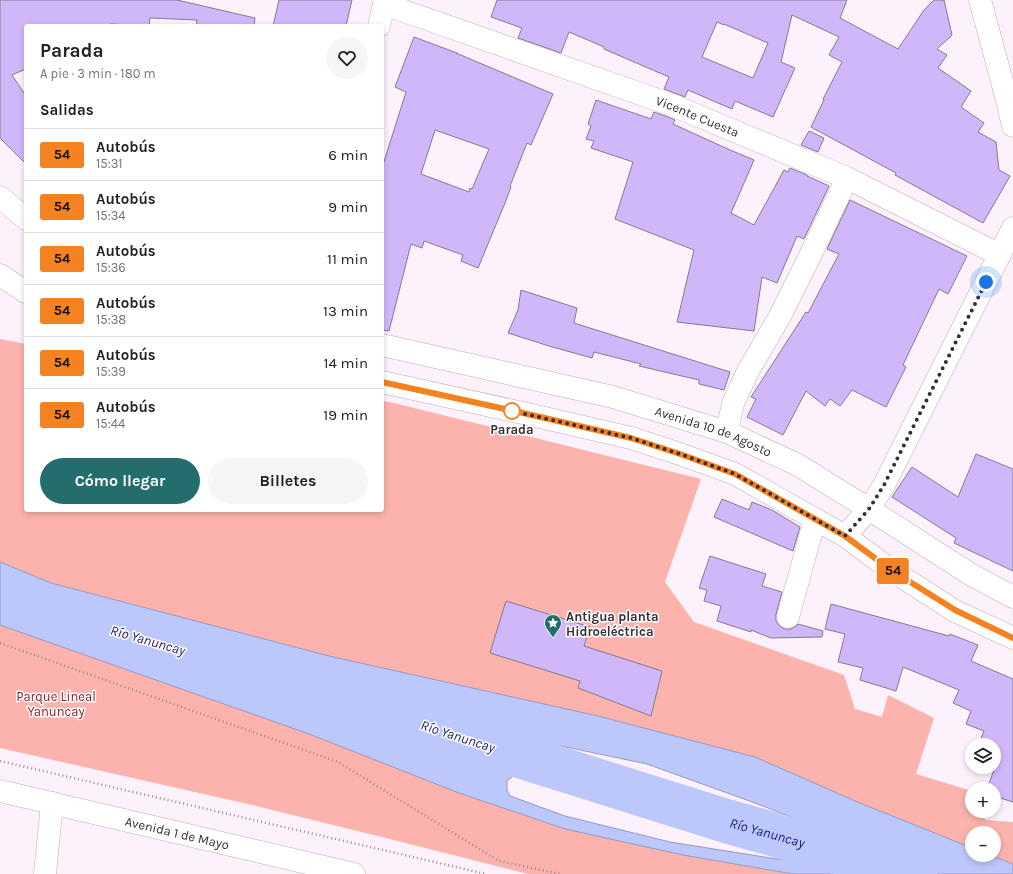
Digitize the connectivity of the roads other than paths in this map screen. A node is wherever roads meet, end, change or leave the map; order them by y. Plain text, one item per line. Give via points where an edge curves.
1 (980, 0) edge
2 (384, 2) edge
3 (379, 24) edge
4 (1004, 59) edge
5 (1013, 126) edge
6 (847, 178) junction
7 (0, 197) edge
8 (24, 217) edge
9 (1013, 228) edge
10 (1000, 255) junction
11 (0, 275) edge
12 (24, 291) edge
13 (384, 345) edge
14 (384, 382) edge
15 (727, 432) junction
16 (869, 509) junction
17 (815, 519) junction
18 (845, 536) junction
19 (1013, 597) edge
20 (788, 617) dead end
21 (1013, 638) edge
22 (0, 791) edge
23 (52, 803) junction
24 (45, 874) edge
25 (354, 874) edge

1 - 4 main road
2 - 3 main road
2 - 6 main road, Vicente Cuesta via 672,106
4 - 5 main road
6 - 10 main road, Vicente Cuesta
6 - 15 main road via 810,258 748,371 733,403
7 - 8 main road
9 - 10 main road
10 - 16 main road via 884,485
11 - 12 main road
13 - 15 main road, Avenida 10 de Agosto via 613,397
14 - 17 main road via 631,438 735,474
15 - 16 main road, Avenida 10 de Agosto via 798,465
16 - 18 main road
16 - 19 main road, Avenida 10 de Agosto via 970,574
17 - 18 main road
17 - 20 main road
18 - 21 main road via 891,570 955,610
22 - 23 main road, Avenida 1 de Mayo
23 - 24 main road
23 - 25 main road, Avenida 1 de Mayo

